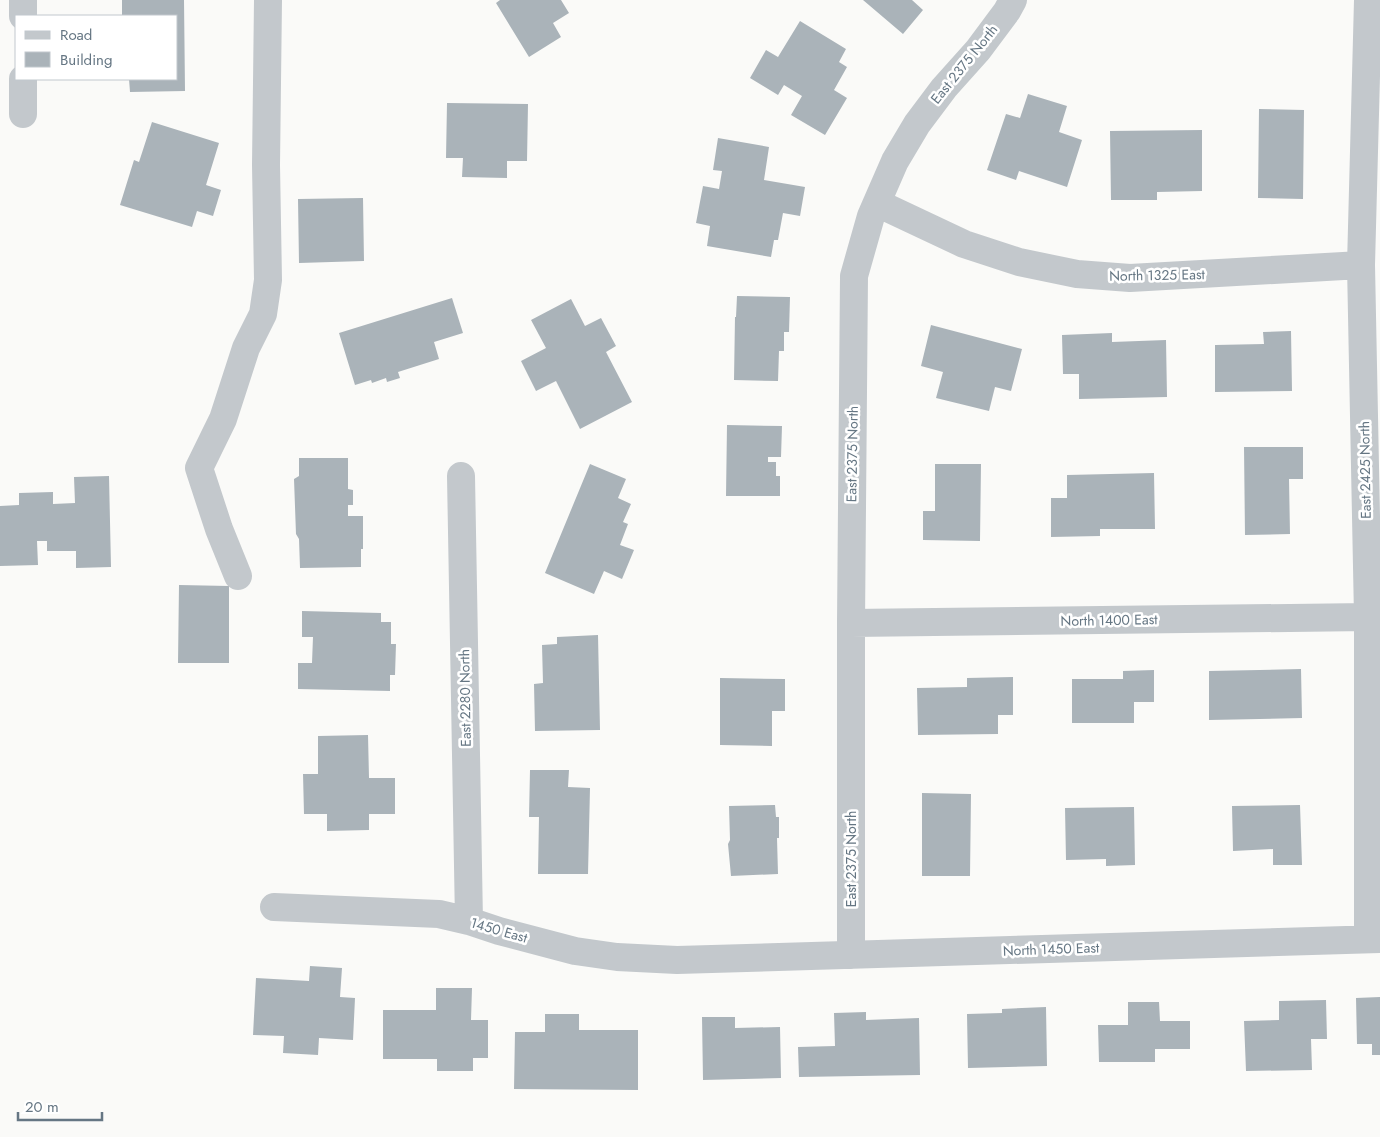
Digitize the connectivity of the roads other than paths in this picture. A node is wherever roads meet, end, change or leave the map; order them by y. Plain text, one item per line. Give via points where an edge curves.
1 (22, 0) edge
2 (268, 0) edge
3 (1013, 0) edge
4 (1368, 0) edge
5 (22, 15) edge
6 (23, 80) edge
7 (23, 114) dead end
8 (877, 203) junction
9 (1361, 266) junction
10 (461, 476) dead end
11 (238, 576) dead end
12 (1368, 617) junction
13 (851, 623) junction
14 (274, 907) dead end
15 (469, 921) junction
16 (1374, 939) edge
17 (851, 955) junction
18 (723, 959) joint

1 - 5 street
2 - 11 street via 268,280 263,314 246,348 223,419 199,468
3 - 8 street, East 2375 North via 978,50 917,124
4 - 9 street, East 2425 North
6 - 7 street
8 - 9 street, North 1325 East via 964,244 1019,262 1077,274 1130,278
8 - 13 street, East 2375 North via 854,276
9 - 12 street, East 2425 North
10 - 15 street, East 2280 North
12 - 13 street, North 1400 East
12 - 16 street, East 2425 North
13 - 17 street, East 2375 North
14 - 15 street, 1450 East via 439,914
15 - 18 street, 1450 East via 575,951 617,958
16 - 17 street, North 1450 East
17 - 18 street, North 1450 East

